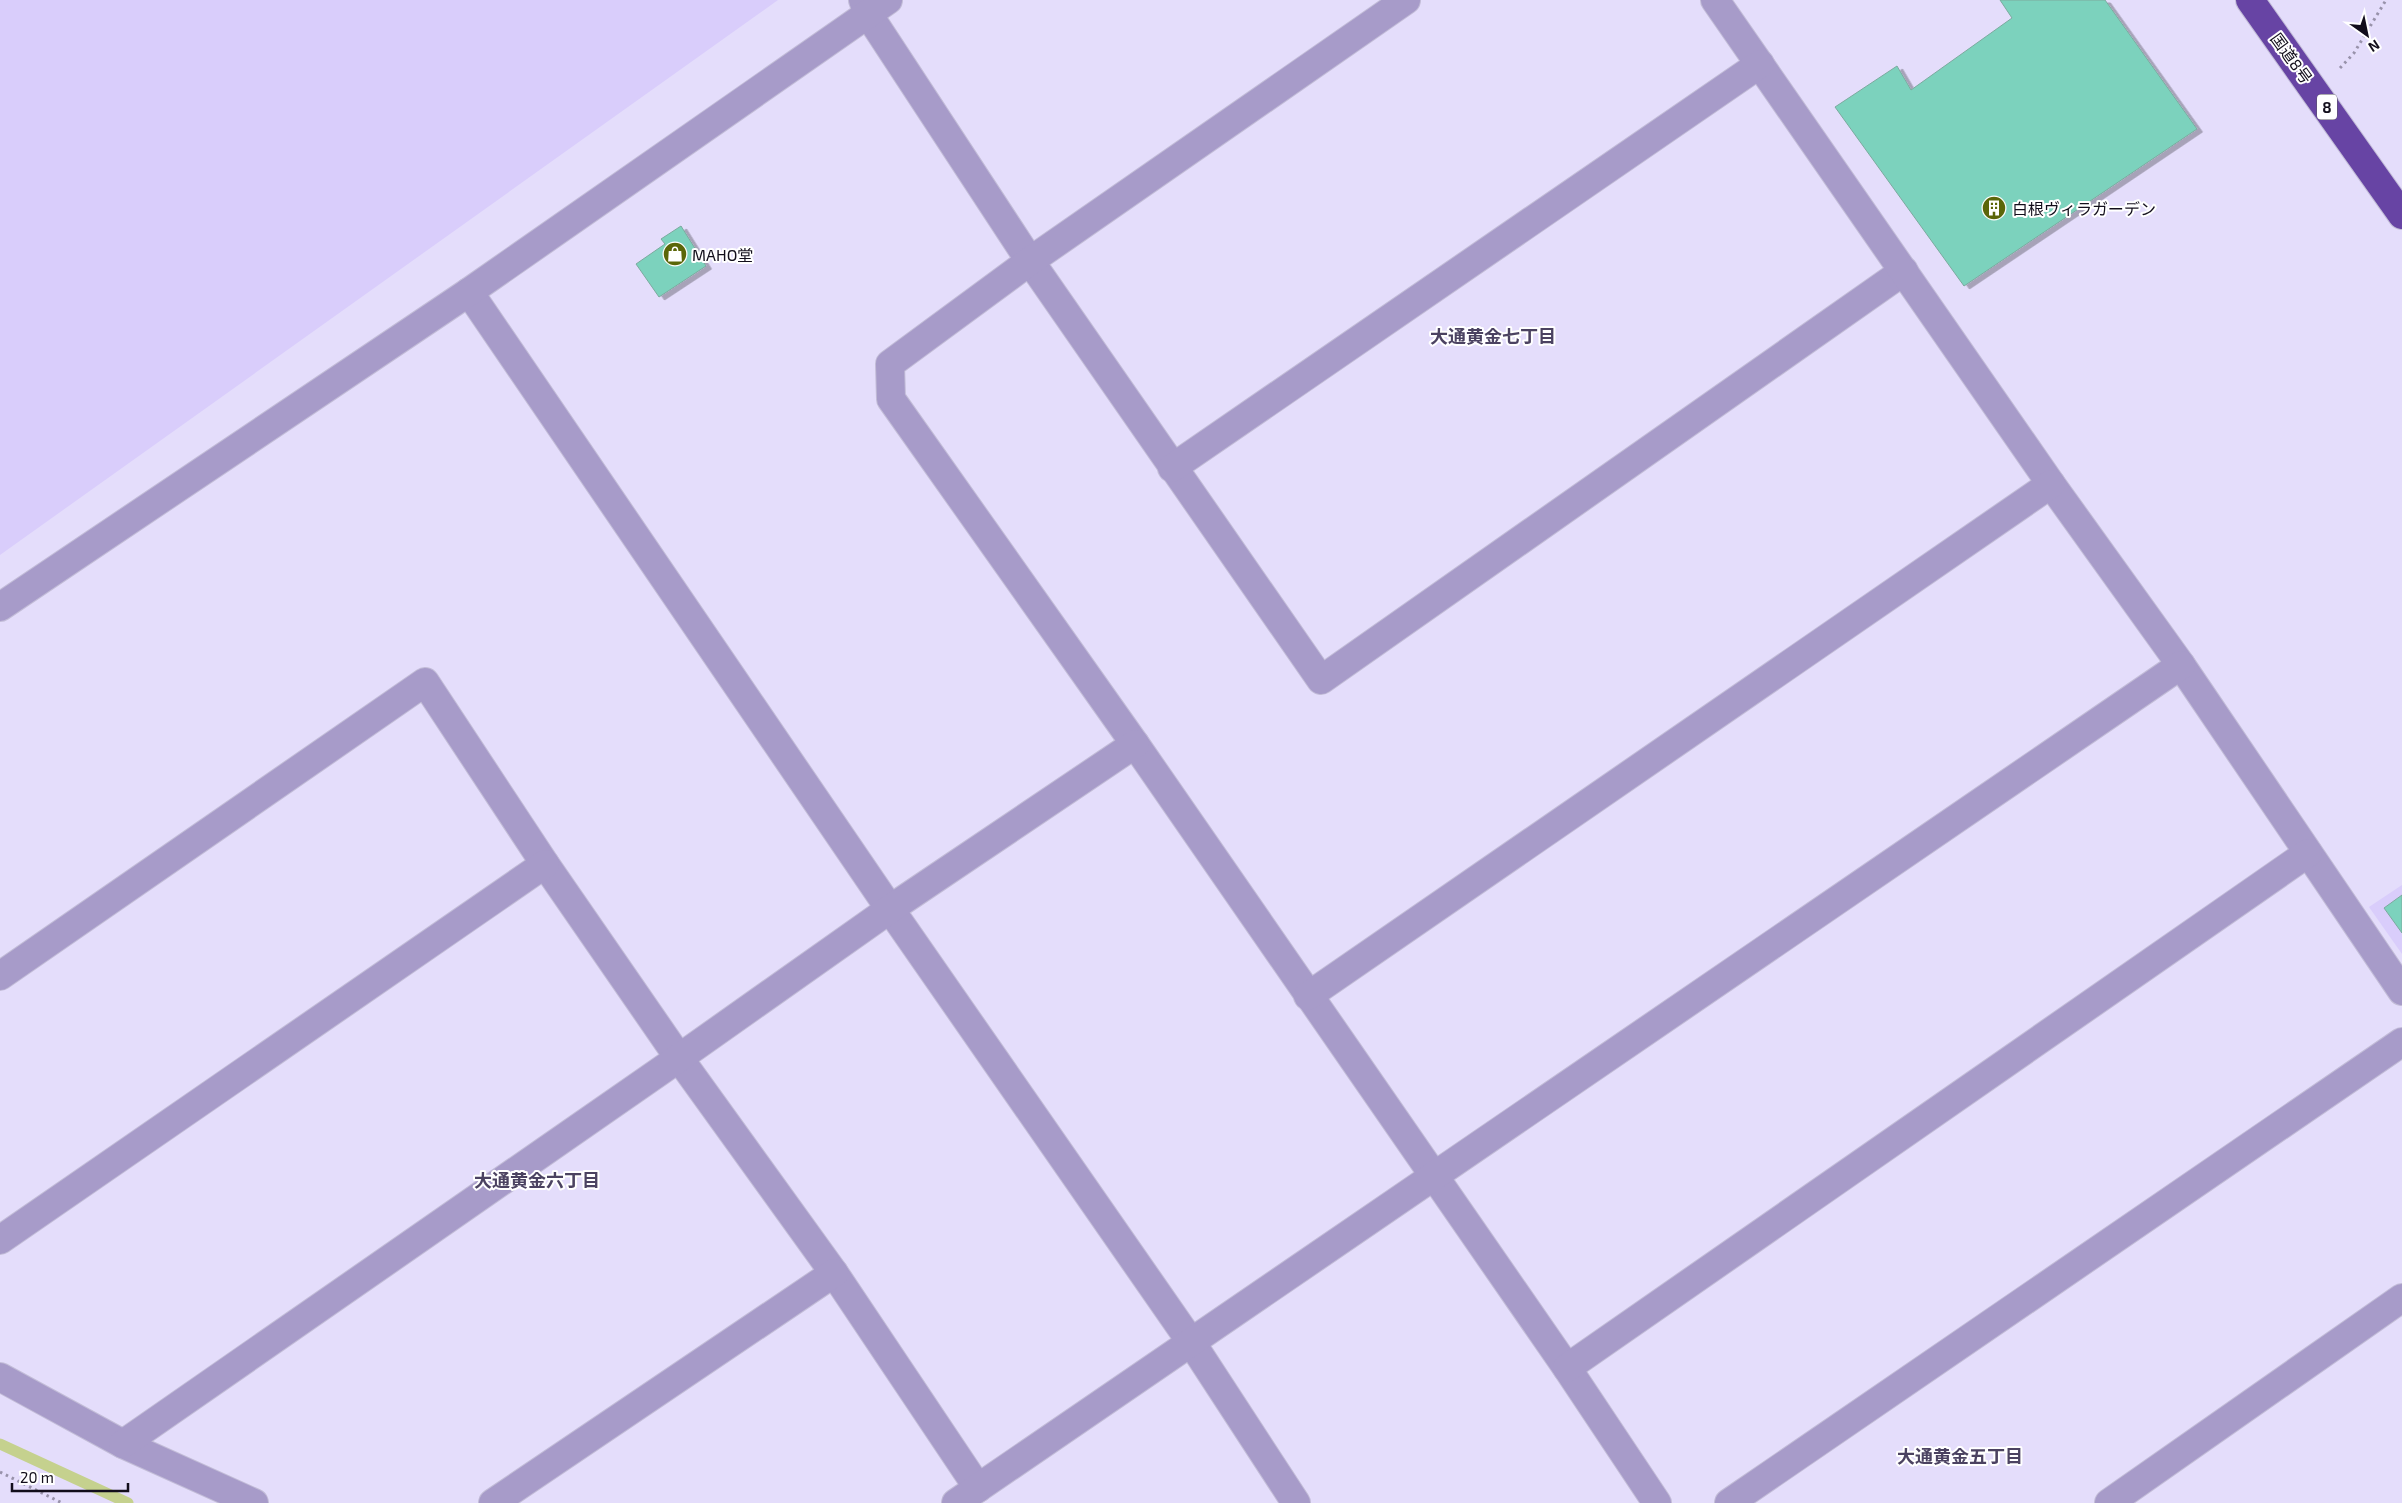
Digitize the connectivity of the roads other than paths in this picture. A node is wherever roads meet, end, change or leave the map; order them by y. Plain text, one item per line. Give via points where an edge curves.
1 (1406, 0) edge
2 (1715, 0) edge
3 (2250, 0) edge
4 (873, 5) edge
5 (1760, 64) junction
6 (2402, 215) edge
7 (1030, 261) junction
8 (1904, 271) junction
9 (469, 292) junction
10 (1172, 468) junction
11 (2051, 484) junction
12 (0, 607) edge
13 (2181, 665) junction
14 (1135, 744) junction
15 (2308, 853) junction
16 (546, 864) junction
17 (890, 909) junction
18 (0, 976) edge
19 (2402, 991) edge
20 (1308, 996) junction
21 (2402, 1042) edge
22 (679, 1058) junction
23 (1432, 1176) junction
24 (0, 1240) edge
25 (834, 1273) junction
26 (2402, 1298) edge
27 (1191, 1342) junction
28 (1567, 1368) junction
29 (0, 1377) edge
30 (123, 1444) junction
31 (967, 1496) edge
32 (254, 1503) edge
33 (493, 1503) edge
34 (1296, 1503) edge
35 (1657, 1503) edge
36 (1730, 1503) edge
37 (2109, 1503) edge

1 - 7 street
2 - 5 street
3 - 6 highway, 国道8号 / 8
4 - 7 street
4 - 9 street
5 - 8 street
5 - 10 street
7 - 10 street
7 - 14 street via 890,364 891,399
8 - 10 street via 1321,680
8 - 11 street
9 - 12 street
9 - 17 street
11 - 13 street
11 - 20 street
13 - 15 street
13 - 23 street
14 - 17 street
14 - 20 street
15 - 19 street
15 - 28 street
16 - 18 street via 425,682
16 - 22 street
16 - 24 street
17 - 22 street
17 - 27 street
20 - 23 street
21 - 36 street
22 - 25 street
22 - 30 street
23 - 27 street
23 - 28 street
25 - 31 street
25 - 33 street
26 - 37 street
27 - 31 street
27 - 34 street
28 - 35 street
29 - 30 street
30 - 32 street

